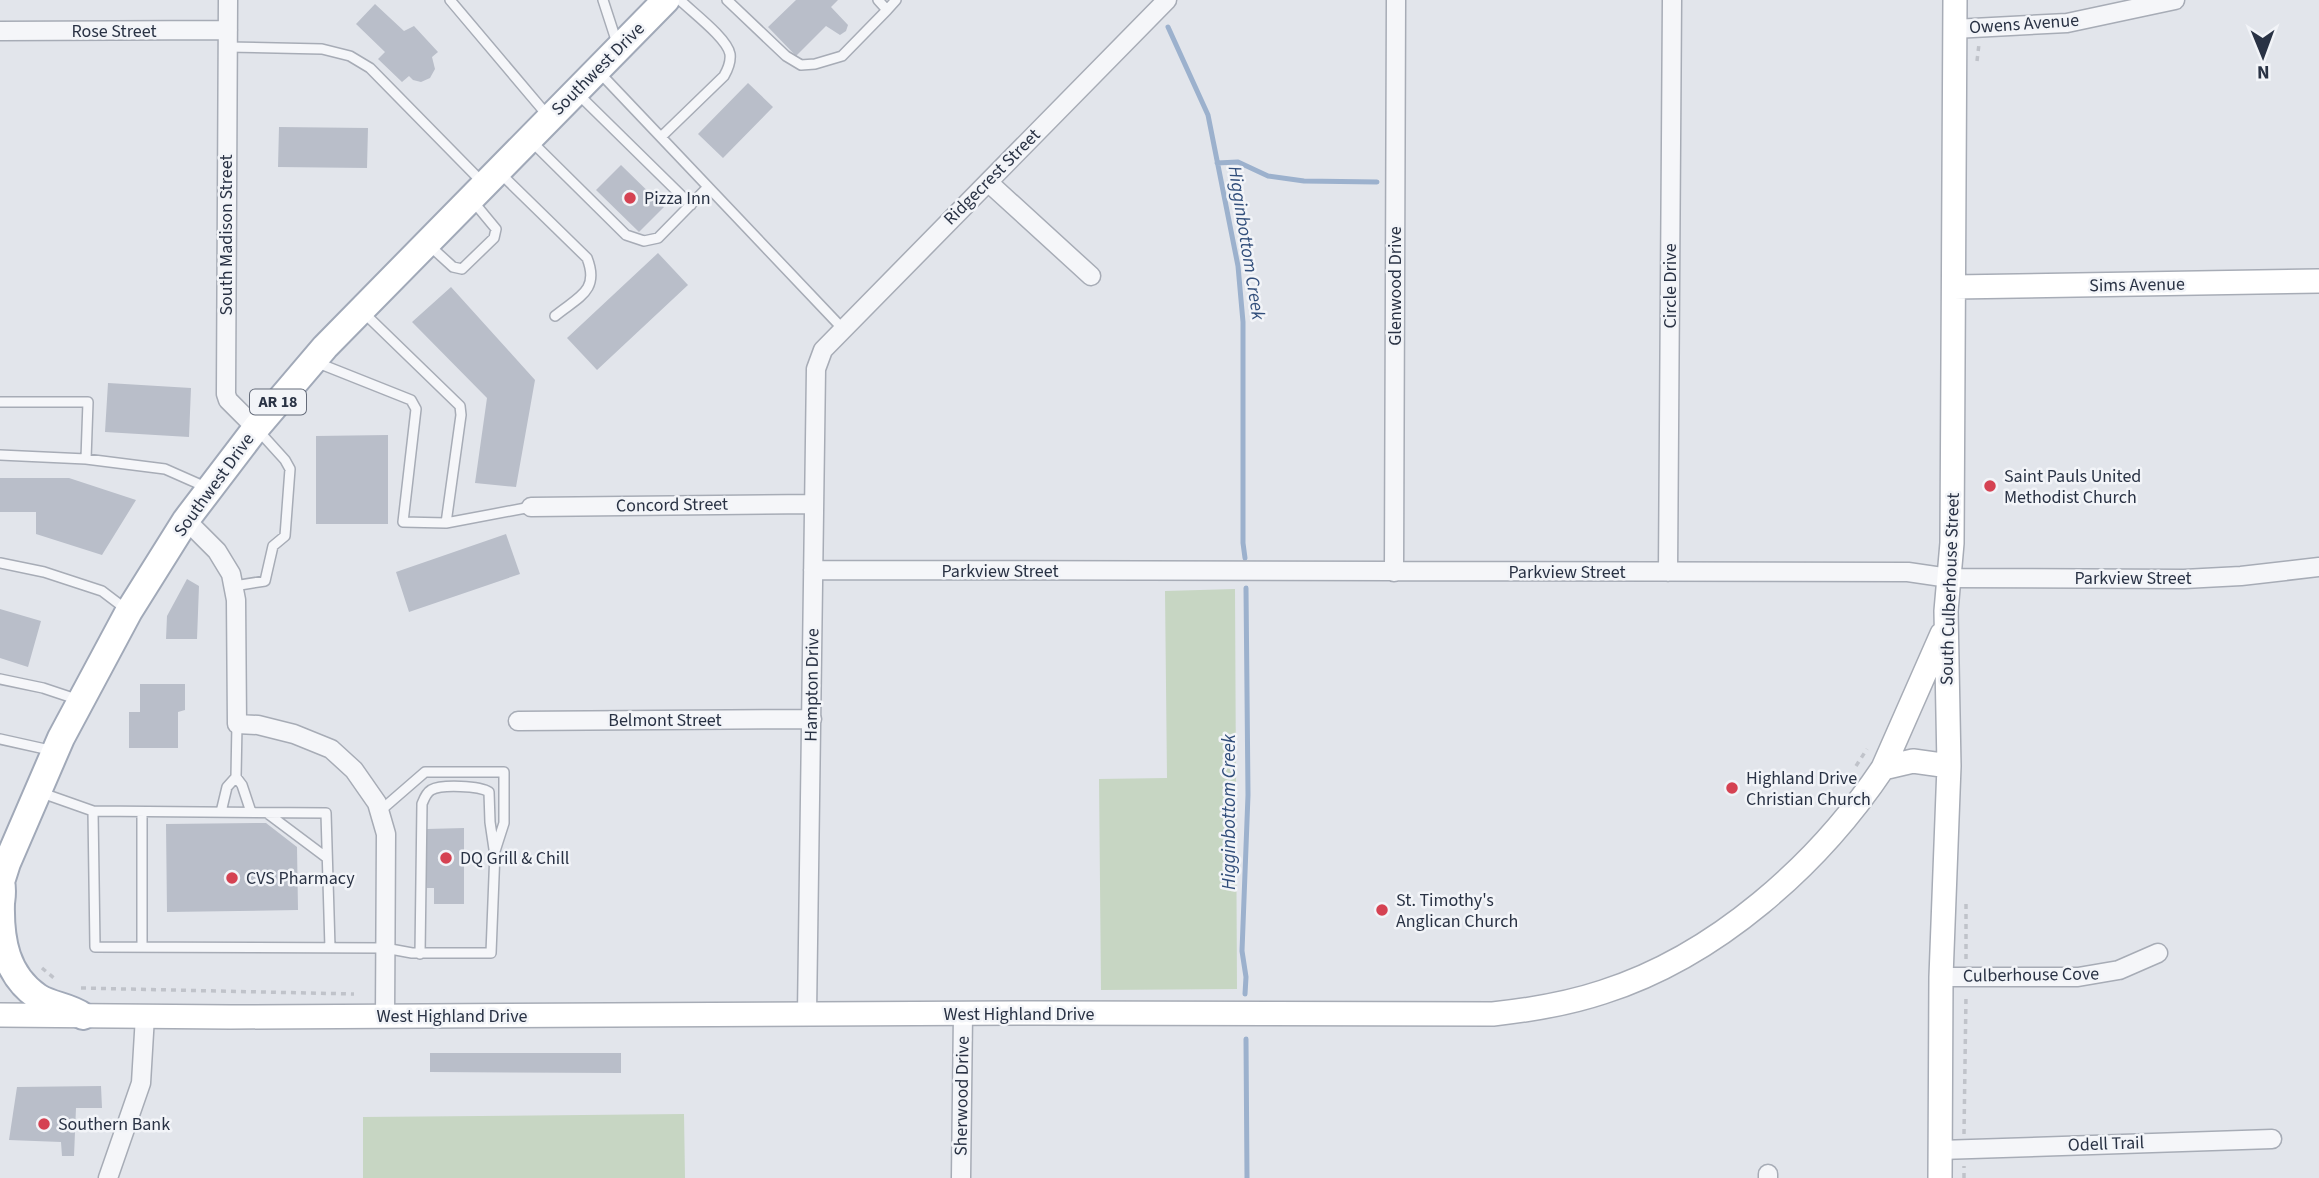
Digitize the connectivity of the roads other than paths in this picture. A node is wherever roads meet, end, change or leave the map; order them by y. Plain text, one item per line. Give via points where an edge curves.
1 (228, 0) edge
2 (450, 0) edge
3 (603, 0) edge
4 (666, 0) edge
5 (680, 0) edge
6 (878, 0) edge
7 (896, 0) edge
8 (1167, 0) edge
9 (1396, 0) edge
10 (1672, 0) edge
11 (1955, 0) edge
12 (2175, 0) edge
13 (733, 2) edge
14 (887, 9) junction
15 (1954, 29) junction
16 (0, 31) edge
17 (228, 39) junction
18 (619, 48) junction
19 (597, 70) junction
20 (575, 92) junction
21 (549, 118) junction
22 (661, 137) junction
23 (528, 139) junction
24 (988, 182) junction
25 (483, 184) junction
26 (708, 187) junction
27 (691, 205) junction
28 (426, 242) junction
29 (1091, 276) dead end
30 (2319, 281) edge
31 (1954, 287) junction
32 (361, 310) junction
33 (555, 316) dead end
34 (843, 329) junction
35 (820, 357) joint
36 (313, 361) junction
37 (0, 402) edge
38 (256, 428) junction
39 (0, 455) edge
40 (86, 459) junction
41 (210, 489) junction
42 (814, 504) junction
43 (531, 507) joint
44 (186, 520) junction
45 (446, 523) junction
46 (0, 563) edge
47 (2319, 567) edge
48 (813, 570) junction
49 (1394, 572) junction
50 (1668, 572) junction
51 (1949, 578) junction
52 (234, 586) junction
53 (129, 611) junction
54 (1946, 625) junction
55 (0, 679) edge
56 (81, 701) junction
57 (812, 719) junction
58 (518, 721) dead end
59 (237, 724) junction
60 (0, 740) edge
61 (55, 751) junction
62 (1949, 765) junction
63 (1883, 768) junction
64 (236, 777) junction
65 (38, 791) junction
66 (93, 811) junction
67 (380, 811) junction
68 (142, 812) junction
69 (221, 812) junction
70 (251, 812) junction
71 (266, 813) junction
72 (495, 851) junction
73 (327, 858) junction
74 (0, 883) edge
75 (142, 947) junction
76 (330, 948) junction
77 (386, 948) junction
78 (2158, 953) dead end
79 (420, 954) junction
80 (1941, 976) junction
81 (807, 1014) junction
82 (963, 1014) junction
83 (0, 1015) edge
84 (83, 1016) junction
85 (145, 1016) junction
86 (385, 1017) junction
87 (2272, 1139) dead end
88 (1940, 1150) junction
89 (108, 1178) edge
90 (961, 1178) edge
91 (1940, 1178) edge

1 - 17 street, South Madison Street
2 - 21 lane
3 - 18 lane
4 - 18 main road, Southwest Drive / AR 18
5 - 22 lane via 722,41 730,53 729,66
6 - 14 lane
7 - 14 lane
8 - 24 street, Ridgecrest Street
9 - 49 street, Glenwood Drive
10 - 50 street, Circle Drive
11 - 15 street, South Culberhouse Street
12 - 15 street, Owens Avenue via 2067,23
13 - 14 lane via 786,56 801,65 842,56
15 - 31 street, South Culberhouse Street
16 - 17 street, Rose Street
17 - 25 lane via 350,56 370,68
17 - 38 street, South Madison Street via 226,394
18 - 19 main road, Southwest Drive / AR 18
19 - 20 main road, Southwest Drive / AR 18
19 - 22 lane
20 - 21 main road, Southwest Drive / AR 18
20 - 27 lane
21 - 23 main road, Southwest Drive / AR 18
22 - 26 lane
23 - 25 main road, Southwest Drive / AR 18
23 - 27 lane via 626,235 644,241 658,239
24 - 29 street
24 - 34 street, Ridgecrest Street
25 - 28 main road, Southwest Drive / AR 18
25 - 28 lane via 496,229 494,238 457,270
25 - 33 lane via 587,258 593,280
26 - 27 lane
26 - 34 lane
28 - 32 main road, Southwest Drive / AR 18
30 - 31 street, Sims Avenue
31 - 51 street, South Culberhouse Street
32 - 36 main road, Southwest Drive / AR 18
32 - 45 lane via 460,407
34 - 35 street, Ridgecrest Street
35 - 42 street, Hampton Drive via 816,369
36 - 38 main road, Southwest Drive / AR 18
36 - 45 lane via 411,400 416,409 403,522
37 - 40 lane via 88,402
38 - 41 main road, Southwest Drive / AR 18
38 - 52 lane via 290,469 285,536 273,546 265,581
39 - 40 lane
40 - 41 lane via 164,469
41 - 44 main road, Southwest Drive / AR 18
42 - 43 street, Concord Street
42 - 48 street, Hampton Drive
43 - 45 lane
44 - 52 street via 217,551
44 - 53 main road, Southwest Drive / AR 18
46 - 53 lane via 102,591
47 - 51 street, Parkview Street via 2184,579
48 - 49 street, Parkview Street
48 - 57 street, Hampton Drive
49 - 50 street, Parkview Street
50 - 51 street, Parkview Street via 1908,572
51 - 54 street, South Culberhouse Street
52 - 59 street
53 - 56 main road, Southwest Drive / AR 18
54 - 62 street, South Culberhouse Street
54 - 63 street, West Highland Drive
55 - 56 lane
56 - 61 main road, Southwest Drive / AR 18
57 - 58 street, Belmont Street
57 - 81 street, Hampton Drive
59 - 64 lane
59 - 67 street via 295,734 331,749 354,771
60 - 61 lane
61 - 65 main road, Southwest Drive / AR 18
62 - 63 street via 1913,761
62 - 80 street, South Culberhouse Street
63 - 82 street, West Highland Drive via 1847,816 1750,912 1667,965 1576,1000 1493,1014
64 - 69 lane via 226,787
64 - 70 lane
65 - 66 lane
65 - 74 main road, Southwest Drive / AR 18
66 - 68 lane
66 - 75 lane via 94,947
67 - 72 lane via 425,772 504,772 504,823
67 - 77 street via 386,834
68 - 69 lane
68 - 75 lane
69 - 70 lane
70 - 71 lane
71 - 73 lane
71 - 73 lane via 326,813
72 - 79 lane via 491,953
72 - 79 lane via 489,792 462,787 429,790 422,804
73 - 76 lane
74 - 84 main road via 2,944 12,971 36,996
75 - 76 lane
76 - 77 lane
77 - 79 lane
77 - 86 street
78 - 80 street, Culberhouse Cove via 2119,970 2078,977
80 - 88 street, South Culberhouse Street
81 - 82 street, West Highland Drive
81 - 86 street, West Highland Drive
82 - 90 street, Sherwood Drive
83 - 84 street, West Highland Drive
84 - 85 street, West Highland Drive
85 - 86 street, West Highland Drive
85 - 89 street via 141,1083
87 - 88 street, Odell Trail
88 - 91 street, South Culberhouse Street

